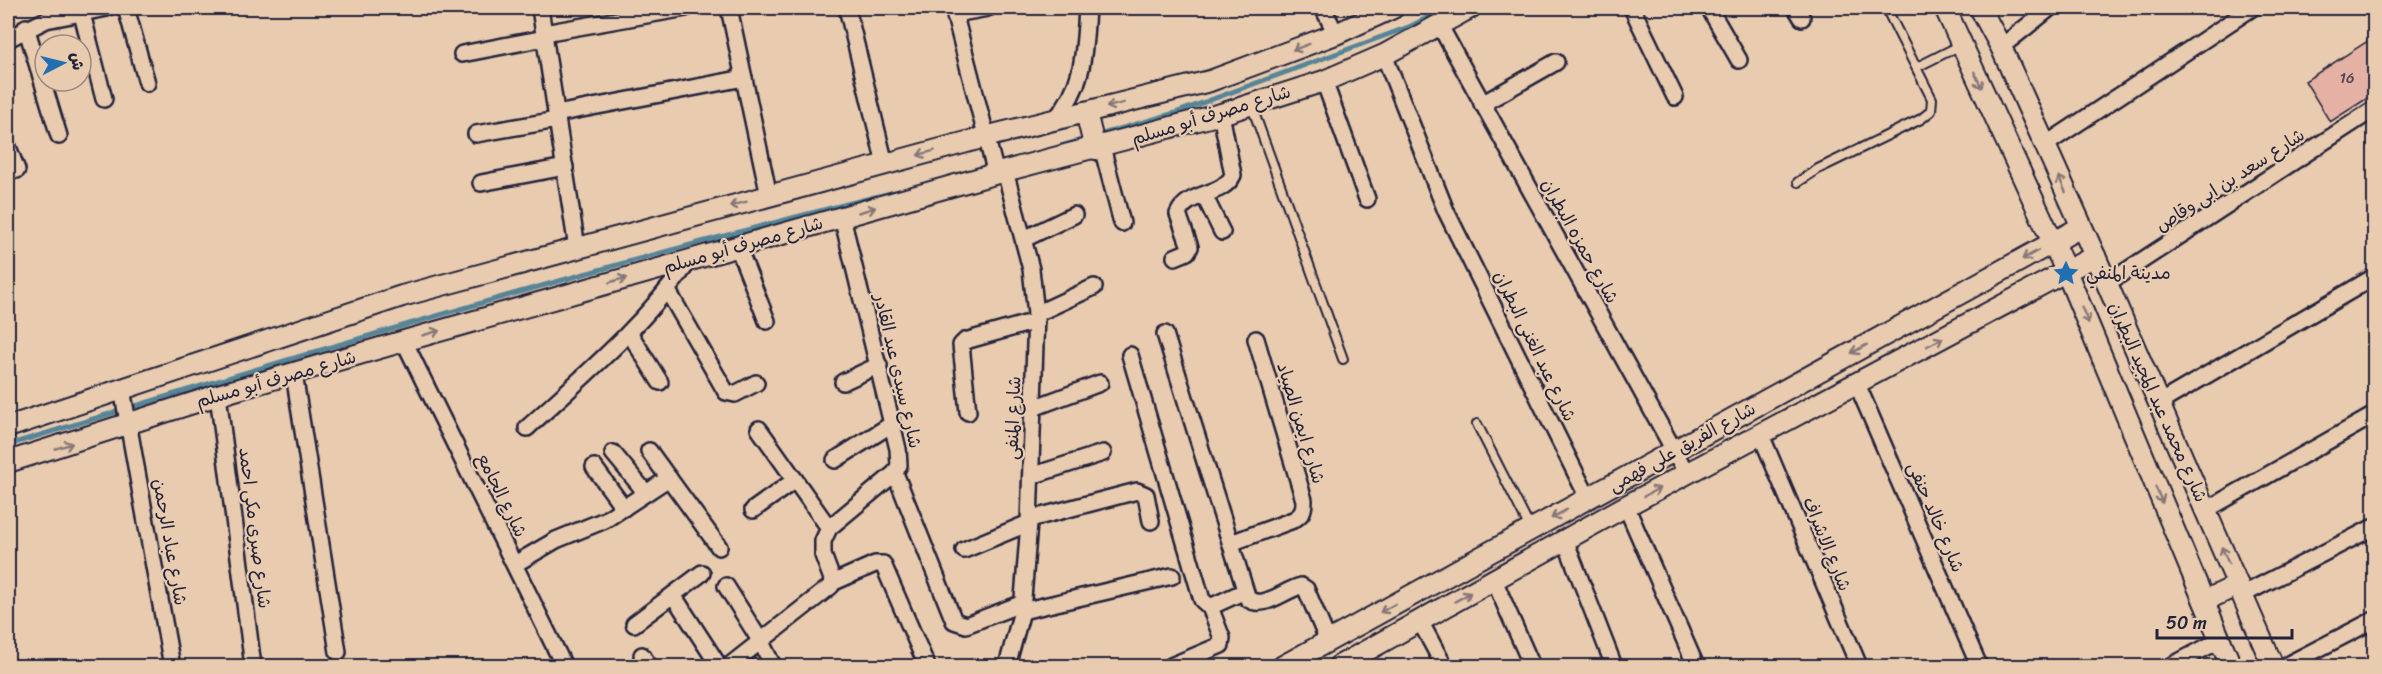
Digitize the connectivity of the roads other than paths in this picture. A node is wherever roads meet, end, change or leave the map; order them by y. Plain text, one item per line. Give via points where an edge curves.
1 (107, 8) edge
2 (126, 8) edge
3 (540, 8) edge
4 (686, 8) edge
5 (729, 8) edge
6 (847, 8) edge
7 (988, 8) edge
8 (1087, 8) edge
9 (1323, 8) edge
10 (1394, 8) edge
11 (1470, 8) edge
12 (1632, 8) edge
13 (1710, 8) edge
14 (1886, 8) edge
15 (1945, 8) edge
16 (1980, 8) edge
17 (2050, 8) edge
18 (2252, 8) edge
19 (954, 11) edge
20 (46, 14) edge
21 (82, 14) junction
22 (1440, 26) junction
23 (26, 27) junction
24 (1336, 34) junction
25 (544, 36) junction
26 (8, 39) edge
27 (1962, 44) junction
28 (2001, 46) junction
29 (462, 54) dead end
30 (1384, 55) junction
31 (1739, 60) dead end
32 (1556, 62) dead end
33 (1917, 67) junction
34 (744, 78) junction
35 (1324, 81) junction
36 (147, 83) dead end
37 (1675, 97) dead end
38 (104, 99) dead end
39 (1251, 104) junction
40 (1482, 104) junction
41 (2374, 109) edge
42 (1086, 112) junction
43 (1221, 114) junction
44 (557, 117) junction
45 (1055, 120) junction
46 (476, 134) dead end
47 (59, 136) dead end
48 (985, 137) junction
49 (2045, 145) junction
50 (8, 147) edge
51 (1099, 148) junction
52 (885, 164) junction
53 (565, 167) junction
54 (17, 170) dead end
55 (1000, 173) junction
56 (1798, 182) dead end
57 (481, 183) dead end
58 (1204, 195) junction
59 (769, 196) junction
60 (1368, 199) dead end
61 (1074, 215) dead end
62 (842, 217) junction
63 (1122, 223) dead end
64 (2081, 227) junction
65 (1222, 232) dead end
66 (1024, 239) junction
67 (2053, 242) junction
68 (738, 247) junction
69 (577, 248) junction
70 (2095, 255) junction
71 (1175, 257) dead end
72 (690, 260) junction
73 (2066, 271) junction
74 (2374, 277) edge
75 (2106, 284) junction
76 (1094, 287) dead end
77 (668, 291) junction
78 (1036, 317) junction
79 (767, 321) dead end
80 (630, 334) junction
81 (1165, 334) dead end
82 (1256, 339) dead end
83 (404, 341) junction
84 (1130, 355) dead end
85 (1343, 359) dead end
86 (879, 365) junction
87 (294, 374) junction
88 (660, 382) dead end
89 (843, 382) dead end
90 (756, 383) dead end
91 (1100, 383) dead end
92 (1857, 384) junction
93 (122, 388) junction
94 (218, 394) junction
95 (2159, 403) junction
96 (1033, 408) junction
97 (968, 412) dead end
98 (2374, 415) edge
99 (129, 424) junction
100 (892, 424) junction
101 (1477, 424) dead end
102 (8, 427) edge
103 (527, 428) dead end
104 (759, 429) dead end
105 (1761, 435) junction
106 (649, 451) dead end
107 (1674, 451) junction
108 (613, 453) dead end
109 (1103, 453) dead end
110 (835, 460) dead end
111 (8, 462) edge
112 (594, 467) dead end
113 (895, 473) junction
114 (1687, 474) junction
115 (1031, 476) junction
116 (669, 478) junction
117 (795, 480) junction
118 (646, 494) junction
119 (1588, 498) junction
120 (1626, 506) junction
121 (624, 508) junction
122 (753, 510) dead end
123 (2206, 510) junction
124 (1029, 521) junction
125 (1151, 521) dead end
126 (2374, 527) edge
127 (829, 528) junction
128 (1531, 530) junction
129 (1565, 540) junction
130 (1231, 543) junction
131 (719, 547) dead end
132 (964, 549) dead end
133 (515, 564) junction
134 (702, 573) dead end
135 (1172, 576) dead end
136 (1494, 580) junction
137 (832, 583) junction
138 (726, 586) dead end
139 (2240, 590) junction
140 (1245, 591) junction
141 (673, 595) junction
142 (2204, 601) junction
143 (1022, 607) junction
144 (1210, 607) junction
145 (2374, 620) edge
146 (1420, 621) junction
147 (634, 624) dead end
148 (1329, 640) junction
149 (2220, 640) junction
150 (761, 642) junction
151 (338, 652) dead end
152 (172, 666) edge
153 (253, 666) edge
154 (564, 666) edge
155 (719, 666) edge
156 (729, 666) edge
157 (773, 666) edge
158 (927, 666) edge
159 (1007, 666) edge
160 (1171, 666) edge
161 (1282, 666) edge
162 (1340, 666) edge
163 (1444, 666) edge
164 (1532, 666) edge
165 (1614, 666) edge
166 (1696, 666) edge
167 (1859, 666) edge
168 (1979, 666) edge
169 (2171, 666) edge
170 (2231, 666) edge
171 (2273, 666) edge
172 (2285, 666) edge

1 - 21 street
2 - 36 street
3 - 25 street
4 - 25 street
5 - 34 street
6 - 52 street
7 - 19 street
8 - 45 street via 1078,83
9 - 24 street
10 - 24 street, شارع مصرف أبو مسلم
11 - 22 street, شارع مصرف أبو مسلم
12 - 37 street
13 - 31 street
14 - 33 lane
15 - 27 street, شارع محمد عبد المجيد البطران
16 - 28 street, شارع محمد عبد المجيد البطران
17 - 28 street
18 - 49 street
19 - 48 street, شارع المنفى
20 - 21 street
20 - 23 street
21 - 38 street
22 - 30 street, شارع مصرف أبو مسلم
22 - 40 street, شارع حمزه البطران
23 - 26 street
23 - 47 street
24 -> 42 street, شارع مصرف أبو مسلم via 1210,81
25 - 29 street
25 - 44 street
27 - 33 lane
27 -> 67 street, شارع محمد عبد المجيد البطران
28 - 49 street, شارع محمد عبد المجيد البطران
30 - 35 street, شارع مصرف أبو مسلم
30 - 119 street, شارع عبد الغنى البطران via 1446,211
32 - 40 street
33 - 56 lane via 1932,99 1927,116 1818,168
34 - 44 street
34 - 59 street
35 - 39 street, شارع مصرف أبو مسلم
35 - 60 street
39 - 43 street, شارع مصرف أبو مسلم
39 - 85 lane
40 - 107 street, شارع حمزه البطران
41 - 75 street, شارع سعد بن ابى وقاص
42 - 45 street, شارع مصرف أبو مسلم
42 - 51 street
43 - 51 street, شارع مصرف أبو مسلم
43 - 58 street via 1233,174 1227,185
44 - 46 street
44 - 53 street
45 - 48 street, شارع مصرف أبو مسلم
48 -> 52 street, شارع مصرف أبو مسلم
48 - 55 street, شارع المنفى
64 -> 49 street, شارع محمد عبد المجيد البطران
50 - 54 street
51 - 55 street, شارع مصرف أبو مسلم
51 - 63 street
52 - 59 street, شارع مصرف أبو مسلم
53 - 57 street
53 - 69 street
62 -> 55 street, شارع مصرف أبو مسلم
55 - 66 street, شارع المنفى
58 - 65 street
58 - 71 street via 1180,209 1178,214 1190,247
59 -> 69 street, شارع مصرف أبو مسلم
61 - 66 street
62 - 68 street, شارع مصرف أبو مسلم
62 - 86 street, شارع سيدى عبد القادر
64 - 67 street, شارع الفريق على فهمى
64 - 70 street, شارع محمد عبد المجيد البطران
66 - 78 street, شارع المنفى
67 - 73 street, شارع محمد عبد المجيد البطران
67 -> 107 street, شارع الفريق على فهمى
68 - 72 street, شارع مصرف أبو مسلم
68 - 79 street
69 - 93 street, شارع مصرف أبو مسلم via 402,296
70 - 73 street, شارع الفريق على فهمى
70 - 75 street, شارع محمد عبد المجيد البطران
72 - 77 street
83 -> 72 street, شارع مصرف أبو مسلم
92 -> 73 street, شارع الفريق على فهمى
73 -> 142 street, شارع محمد عبد المجيد البطران
74 - 95 street
75 - 95 street, شارع محمد عبد المجيد البطران
76 - 78 street
77 - 80 street
77 - 90 street via 726,392 735,394
78 - 96 street, شارع المنفى
78 - 97 street via 961,345
80 - 88 street
80 - 103 street
81 - 130 street
82 - 130 street, شارع ايمن الصياد via 1304,509 1293,520
83 - 87 street, شارع مصرف أبو مسلم
83 - 133 street, شارع الجامع
84 - 144 street via 1202,600
86 - 89 street
86 - 100 street, شارع سيدى عبد القادر
87 - 94 street, شارع مصرف أبو مسلم
87 - 151 street
91 - 96 street
92 - 105 street, شارع الفريق على فهمى
92 - 168 street, شارع خالد حنفى
93 - 99 street, شارع عباد الرحمن
93 - 102 street, شارع مصرف أبو مسلم
94 - 99 street, شارع مصرف أبو مسلم
94 - 153 street, شارع صبرى مكى احمد
95 - 123 street, شارع محمد عبد المجيد البطران
96 - 115 street, شارع المنفى
98 - 123 street
111 -> 99 street, شارع مصرف أبو مسلم
99 - 152 street, شارع عباد الرحمن
100 - 110 street
100 - 113 street, شارع سيدى عبد القادر via 899,465
101 - 128 lane
104 - 117 street
105 - 114 street, شارع الفريق على فهمى
105 - 167 street, شارع الاشراف
106 - 116 street
107 - 114 street, شارع حمزه البطران
107 - 119 street, شارع الفريق على فهمى
108 - 118 street
109 - 115 street
112 - 121 street
113 - 127 street, شارع سيدى عبد القادر
113 - 143 street via 954,621 966,625
120 -> 114 street, شارع الفريق على فهمى
115 - 124 street, شارع المنفى
116 - 118 street
116 - 131 street
117 - 122 street
117 - 127 street
118 - 121 street
119 -> 128 street, شارع الفريق على فهمى
120 - 129 street, شارع الفريق على فهمى
120 - 166 street
121 - 133 street via 555,540
139 -> 123 street, شارع محمد عبد المجيد البطران
124 - 125 street via 1137,491 1146,495
124 - 132 street
124 - 143 street, شارع المنفى
126 - 139 street
127 - 137 street via 823,541 823,555
128 -> 148 street, شارع الفريق على فهمى
129 - 136 street, شارع الفريق على فهمى
129 - 165 street
130 - 140 street
133 - 154 street, شارع الجامع
134 - 141 street
135 - 143 street
146 -> 136 street, شارع الفريق على فهمى
136 - 164 street
137 - 150 street
137 - 158 street via 879,562 883,564
138 - 150 street
139 - 142 street
139 - 171 street, شارع محمد عبد المجيد البطران
140 - 144 street
140 - 148 street via 1255,604 1296,588 1306,589
141 - 147 street
141 - 155 street
142 - 149 street, شارع محمد عبد المجيد البطران
143 - 159 street, شارع المنفى
144 - 160 street via 1221,645
145 - 172 street
146 - 162 street, شارع الفريق على فهمى
146 - 163 street
148 - 161 street, شارع الفريق على فهمى
148 - 162 street
149 - 169 street
149 - 170 street, شارع محمد عبد المجيد البطران
150 - 156 street
150 - 157 street

